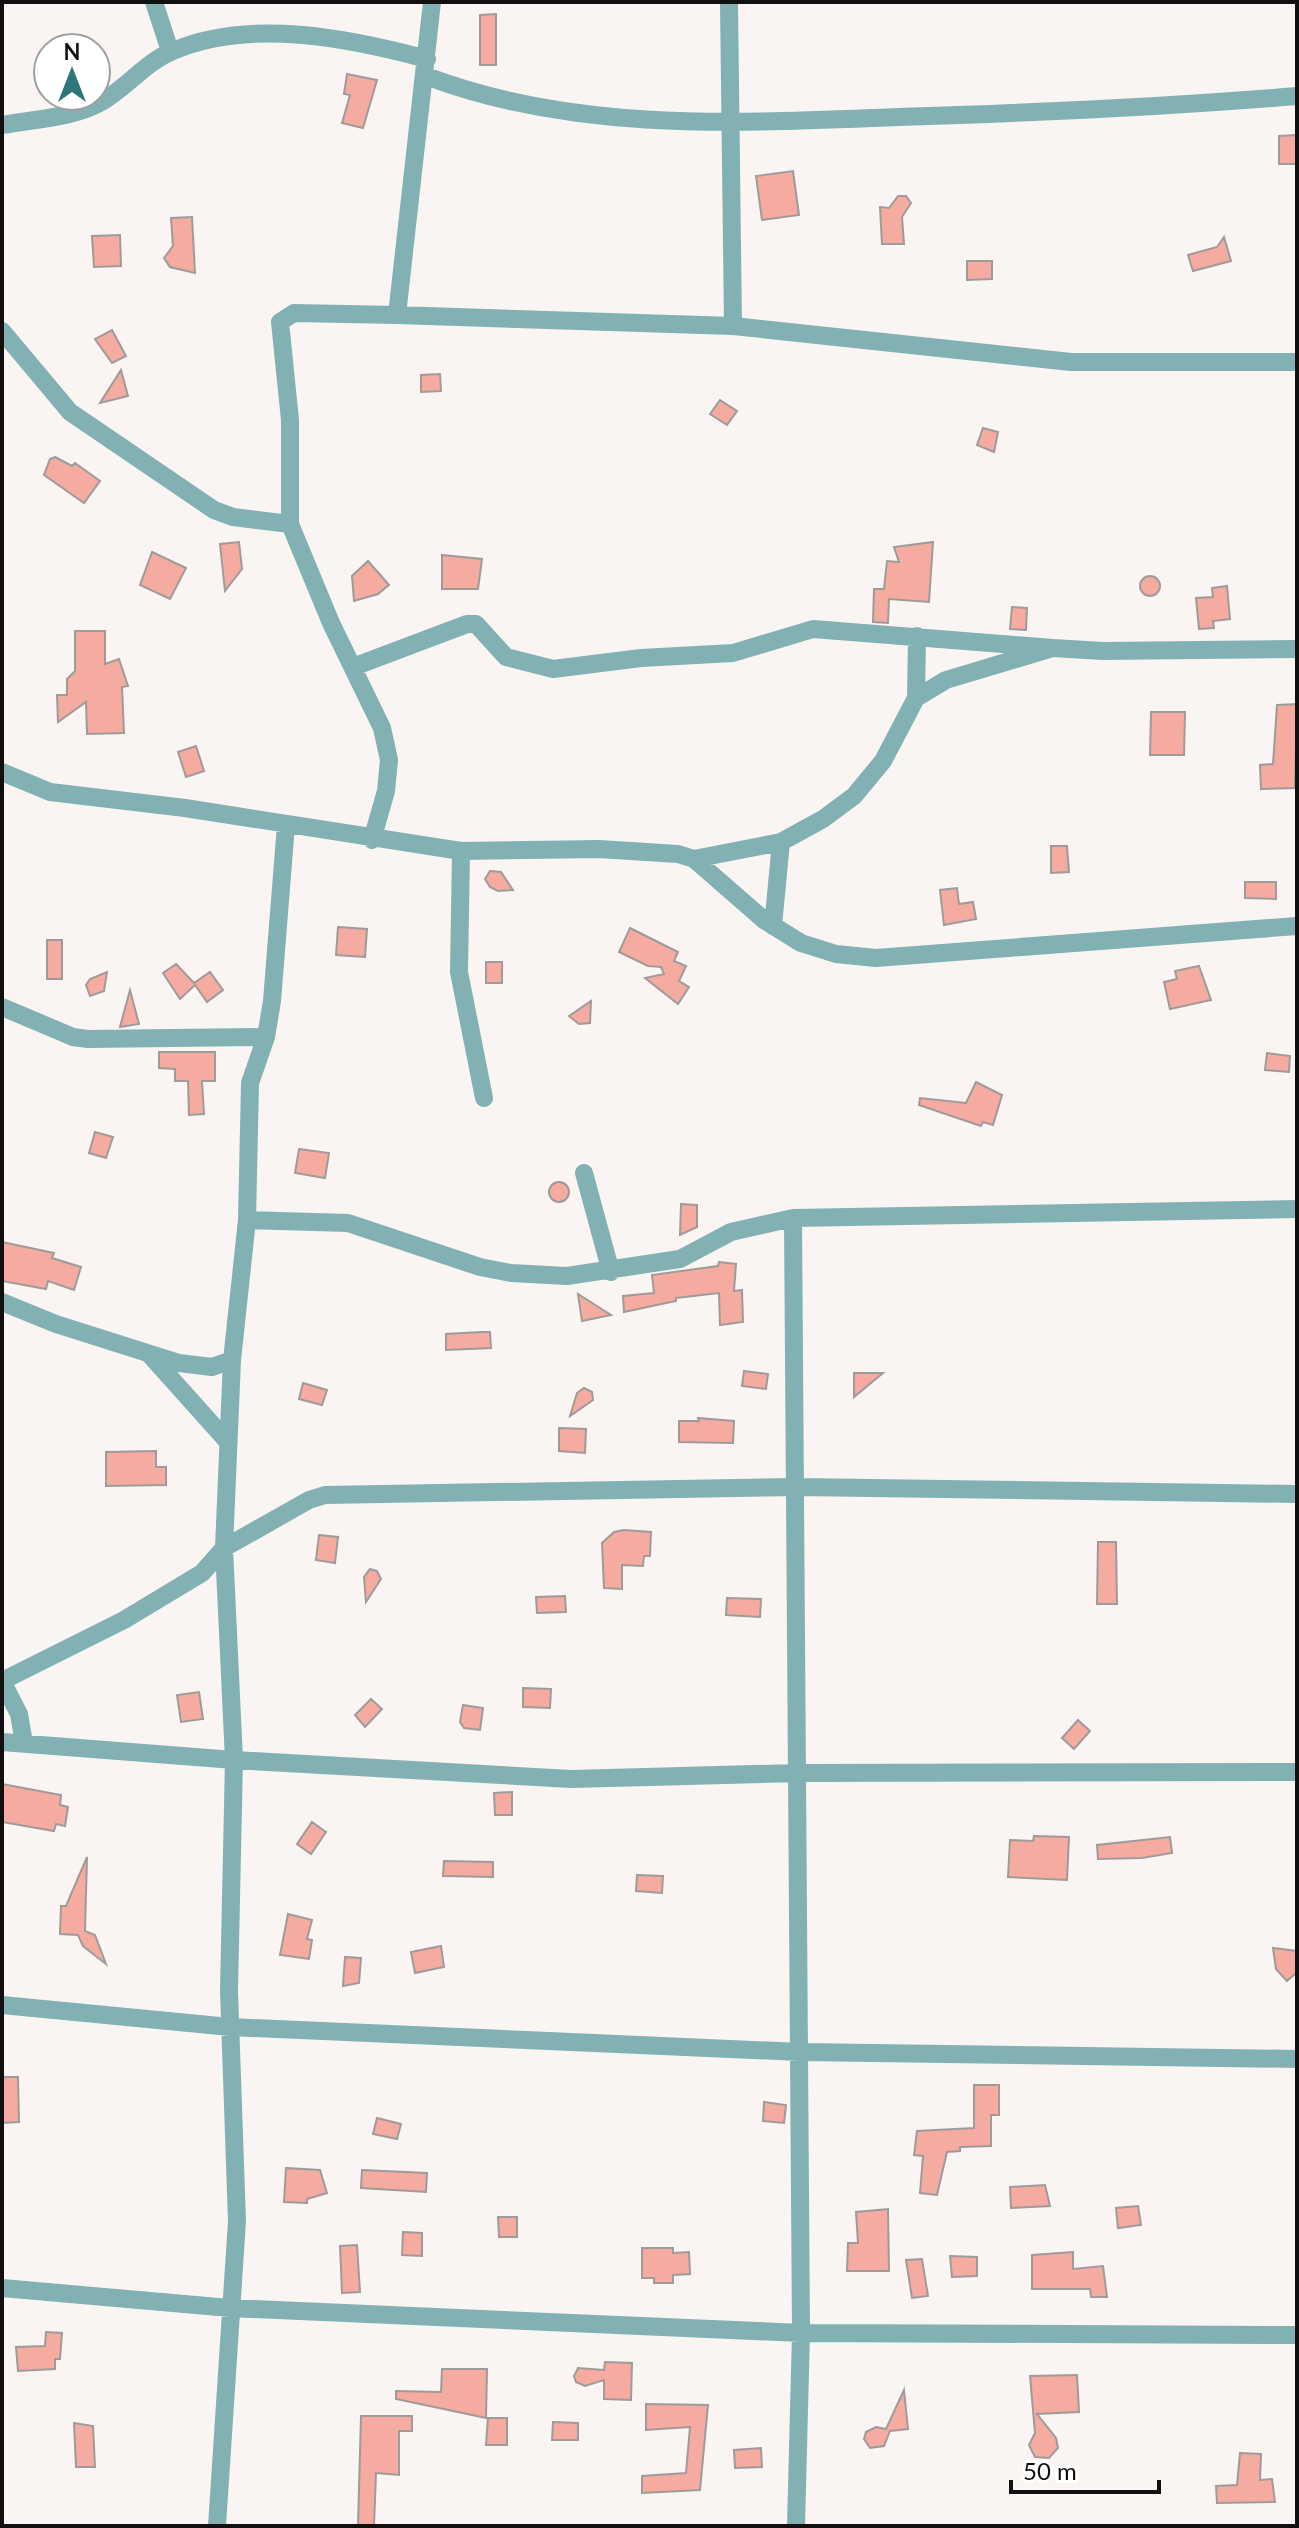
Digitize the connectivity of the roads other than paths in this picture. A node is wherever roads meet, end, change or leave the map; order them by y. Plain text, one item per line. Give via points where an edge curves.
1 (154, 2) edge
2 (432, 2) edge
3 (729, 2) edge
4 (170, 51) junction
5 (426, 68) junction
6 (1297, 96) edge
7 (733, 123) junction
8 (2, 125) edge
9 (397, 315) junction
10 (733, 326) junction
11 (2, 331) edge
12 (1297, 362) edge
13 (290, 524) junction
14 (917, 636) junction
15 (1053, 648) junction
16 (1297, 649) edge
17 (353, 667) junction
18 (916, 698) junction
19 (2, 772) edge
20 (286, 825) junction
21 (372, 840) junction
22 (781, 842) junction
23 (461, 851) junction
24 (694, 859) junction
25 (773, 926) junction
26 (1297, 926) edge
27 (2, 1007) edge
28 (266, 1037) junction
29 (484, 1098) dead end
30 (584, 1173) dead end
31 (1297, 1209) edge
32 (793, 1218) junction
33 (247, 1220) junction
34 (611, 1272) junction
35 (2, 1302) edge
36 (150, 1355) junction
37 (232, 1360) junction
38 (228, 1442) junction
39 (797, 1487) junction
40 (1297, 1494) edge
41 (224, 1548) junction
42 (2, 1681) edge
43 (2, 1742) edge
44 (24, 1743) junction
45 (234, 1760) junction
46 (1297, 1772) edge
47 (797, 1773) junction
48 (2, 2005) edge
49 (230, 2027) junction
50 (800, 2052) junction
51 (1297, 2059) edge
52 (2, 2288) edge
53 (230, 2308) junction
54 (801, 2333) junction
55 (1297, 2335) edge
56 (217, 2526) edge
57 (796, 2526) edge

1 - 4 street
2 - 5 street
3 - 7 street
4 - 5 street via 230,36 298,36 347,41
4 - 8 street via 103,102
5 - 7 street via 477,95 558,112
5 - 9 street
6 - 7 street via 1052,112
7 - 10 street
9 - 10 street
9 - 13 street via 294,313 280,322 290,420
10 - 12 street via 1071,362
11 - 13 street via 85,425 214,510
13 - 17 street
14 - 15 street
14 - 17 street via 813,629 733,653 553,669 506,657 476,624 467,624
14 - 18 street
15 - 16 street
15 - 18 street via 946,680
17 - 21 street via 382,728 389,760
18 - 22 street via 883,761 854,796
19 - 20 street via 50,792
20 - 21 street
20 - 28 street via 279,947
21 - 23 street
22 - 24 street
22 - 25 street
23 - 24 street via 639,849
23 - 29 street via 459,972
24 - 25 street
25 - 26 street via 801,943 836,954 876,958
27 - 28 street via 88,1039
28 - 33 street via 250,1083
30 - 34 street
31 - 32 street
32 - 34 street via 731,1232 680,1259
32 - 39 street
33 - 34 street via 348,1223 511,1273
33 - 37 street
35 - 36 street
36 - 37 street via 200,1367
36 - 38 street
37 - 38 street
38 - 41 street
39 - 40 street
39 - 41 street via 325,1495
39 - 47 street
41 - 42 street via 202,1573 176,1589
41 - 45 street
42 - 44 street via 19,1714
43 - 44 street
44 - 45 street
45 - 47 street via 571,1779
45 - 49 street
46 - 47 street
47 - 50 street
48 - 49 street
49 - 50 street
49 - 53 street via 237,2221
50 - 51 street
50 - 54 street
52 - 53 street
53 - 54 street
53 - 56 street
54 - 55 street
54 - 57 street

